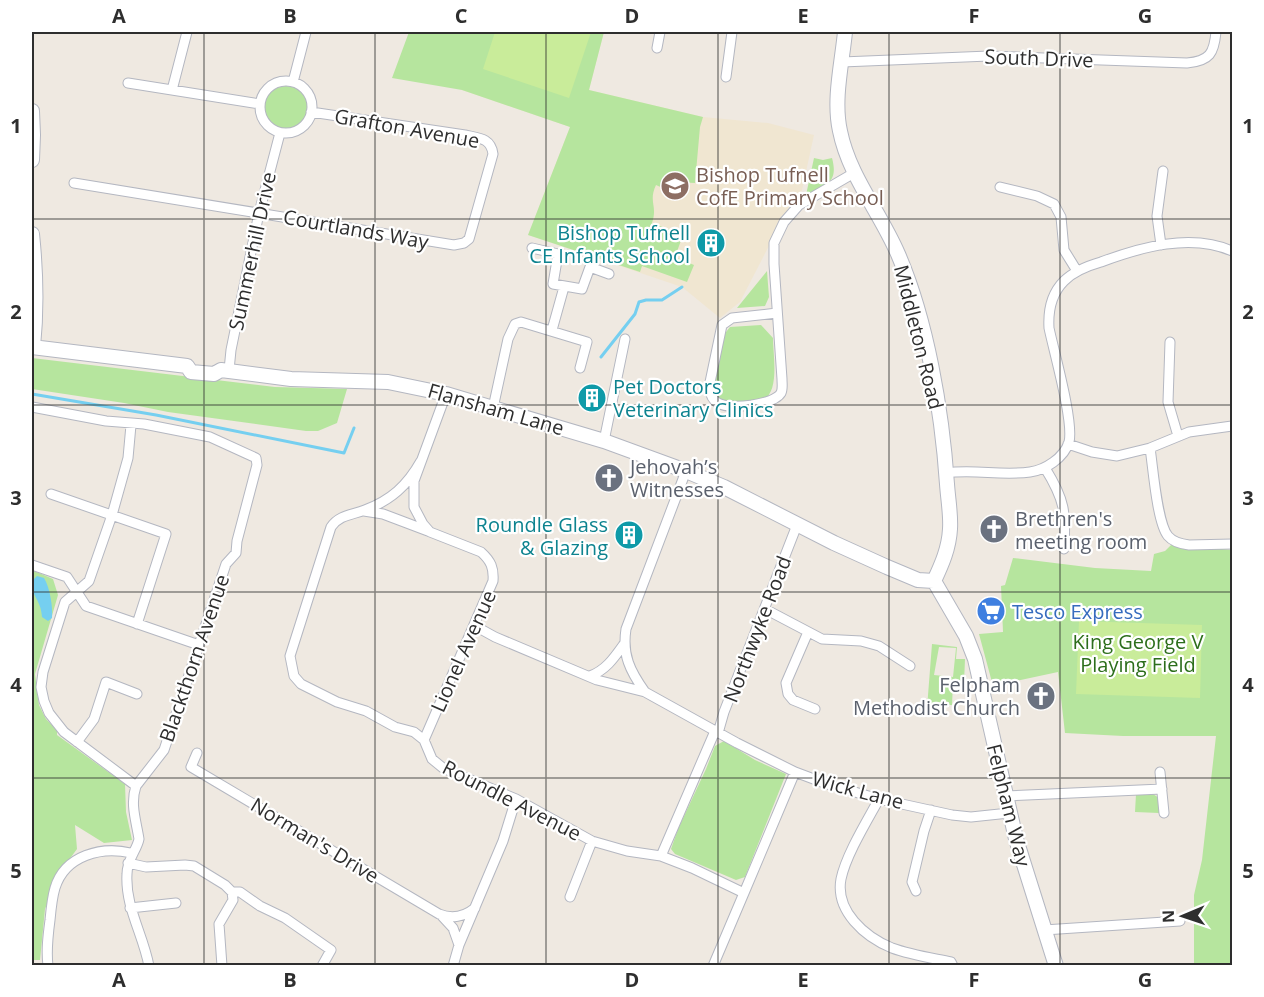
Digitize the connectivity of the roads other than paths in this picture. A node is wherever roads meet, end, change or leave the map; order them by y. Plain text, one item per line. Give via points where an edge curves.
1 (187, 32) edge
2 (306, 32) edge
3 (660, 32) edge
4 (732, 32) edge
5 (845, 32) edge
6 (1216, 32) edge
7 (657, 48) dead end
8 (842, 62) junction
9 (726, 77) dead end
10 (293, 82) junction
11 (128, 83) dead end
12 (172, 90) junction
13 (260, 105) junction
14 (32, 111) edge
15 (311, 112) junction
16 (280, 133) junction
17 (32, 160) edge
18 (1163, 171) dead end
19 (854, 173) junction
20 (74, 183) dead end
21 (1000, 187) dead end
22 (259, 213) junction
23 (32, 234) edge
24 (454, 245) joint
25 (1161, 245) junction
26 (532, 248) dead end
27 (1233, 251) edge
28 (1077, 271) junction
29 (609, 274) dead end
30 (564, 287) junction
31 (777, 313) junction
32 (552, 330) junction
33 (626, 339) dead end
34 (1170, 342) dead end
35 (32, 346) edge
36 (580, 368) dead end
37 (225, 370) junction
38 (446, 394) junction
39 (32, 406) edge
40 (493, 408) junction
41 (132, 425) junction
42 (1233, 426) edge
43 (1178, 436) junction
44 (604, 441) junction
45 (1068, 444) junction
46 (1150, 448) junction
47 (421, 461) junction
48 (1045, 468) junction
49 (686, 471) junction
50 (946, 473) junction
51 (51, 494) dead end
52 (362, 511) junction
53 (112, 515) junction
54 (797, 525) junction
55 (430, 532) junction
56 (1233, 544) edge
57 (1064, 549) dead end
58 (32, 565) edge
59 (934, 581) junction
60 (77, 591) junction
61 (765, 609) junction
62 (137, 624) junction
63 (476, 626) junction
64 (808, 632) junction
65 (624, 644) junction
66 (199, 645) junction
67 (910, 666) dead end
68 (590, 676) junction
69 (645, 692) junction
70 (137, 693) dead end
71 (814, 709) dead end
72 (717, 732) junction
73 (424, 740) junction
74 (77, 742) junction
75 (197, 753) dead end
76 (795, 772) junction
77 (1160, 772) dead end
78 (136, 786) junction
79 (1162, 789) junction
80 (1005, 796) junction
81 (516, 799) junction
82 (879, 799) junction
83 (931, 810) junction
84 (1009, 813) junction
85 (1164, 813) dead end
86 (592, 841) junction
87 (661, 856) junction
88 (130, 858) junction
89 (916, 891) dead end
90 (232, 892) junction
91 (744, 893) junction
92 (570, 897) dead end
93 (176, 903) dead end
94 (130, 908) junction
95 (475, 908) junction
96 (439, 914) junction
97 (1180, 921) dead end
98 (1044, 930) junction
99 (459, 945) junction
100 (48, 966) edge
101 (149, 966) edge
102 (222, 966) edge
103 (322, 966) edge
104 (453, 966) edge
105 (713, 966) edge
106 (953, 966) edge
107 (1056, 966) edge

1 - 12 street
2 - 10 street
3 - 7 street
4 - 9 street
5 - 8 main road, Middleton Road
6 - 8 street, South Drive via 1209,56 1200,62 989,56
8 - 19 main road, Middleton Road via 838,122
10 - 13 street via 272,87
10 - 15 street via 309,96
11 - 12 street
12 - 13 street
13 - 16 street via 265,123
14 - 17 main road
15 - 16 street via 297,131
15 - 24 street, Grafton Avenue via 482,139 491,145 493,154 469,239
16 - 22 street, Summerhill Drive
18 - 25 street via 1157,216
19 - 31 street via 799,205 780,229 774,243
19 - 50 main road, Middleton Road via 897,253 909,285 930,368
20 - 22 street, Courtlands Way
21 - 28 street via 1054,204 1060,217 1064,250
22 - 24 street, Courtlands Way
22 - 37 street, Summerhill Drive
23 - 35 main road via 37,285
25 - 27 street via 1210,245
25 - 28 street
26 - 30 street via 558,255 553,284
28 - 45 street via 1056,292 1048,315 1069,424
29 - 30 street via 590,267 582,289
30 - 32 street
31 - 31 street via 781,393 758,404 726,406 716,402 709,387 722,325 732,318
32 - 36 street via 587,342
32 - 40 street via 515,324
33 - 44 street
34 - 43 street via 1168,402
35 - 37 main road, Flansham Lane via 187,366 191,372 214,374
37 - 38 main road, Flansham Lane via 291,379 388,382
38 - 40 main road, Flansham Lane
38 - 47 street
39 - 41 street, Blackthorn Avenue
40 - 44 main road, Flansham Lane
41 - 53 street via 128,458
41 - 66 street, Blackthorn Avenue via 210,437 256,458 236,553 226,564
42 - 43 street
43 - 46 street
44 - 49 main road, Flansham Lane
45 - 46 street via 1105,455
45 - 48 street
46 - 56 street via 1162,523 1169,537 1189,545
47 - 52 street via 403,488
47 - 55 street via 414,481 414,507
48 - 50 street via 1019,473
48 - 57 street via 1063,501
49 - 54 main road, Flansham Lane
49 - 65 street via 626,629
50 - 59 main road, Middleton Road via 950,528 946,555
51 - 53 street
52 - 55 street via 383,514
52 - 73 street via 337,519 331,527 293,645 291,666 301,684 414,732
53 - 60 street via 89,581
53 - 62 street via 166,534
54 - 59 main road, Flansham Lane via 918,580
54 - 61 street, Northwyke Road
55 - 63 street, Lionel Avenue via 481,552 492,564 494,581
58 - 60 street via 67,577
59 - 80 main road, Felpham Way via 975,659
60 - 62 street via 86,606
60 - 74 street via 65,602 41,687 49,713
61 - 64 street
61 - 72 street, Northwyke Road
62 - 66 street
63 - 68 street
63 - 73 street, Lionel Avenue
64 - 67 street via 830,641 879,646
64 - 71 street via 786,683 793,700
65 - 68 street via 613,660
65 - 69 street via 630,669
66 - 78 street, Blackthorn Avenue via 164,750
68 - 69 street
69 - 72 street, Wick Lane
70 - 74 street via 106,682 94,719
72 - 76 street, Wick Lane
72 - 87 street, Northwyke Road
73 - 81 street, Roundle Avenue via 432,759 443,768
74 - 78 street
75 - 96 street, Norman's Drive via 191,767
76 - 82 street, Wick Lane
76 - 91 street
77 - 79 street
78 - 88 street via 133,811 139,838
79 - 80 street
79 - 85 street
80 - 84 main road, Felpham Way
81 - 86 street, Roundle Avenue
81 - 95 street via 504,841
82 - 83 street, Wick Lane
82 - 106 street via 841,879 843,904 855,925 891,947 951,962
83 - 84 street, Wick Lane via 971,817
83 - 89 street via 912,882
84 - 98 main road, Felpham Way
86 - 87 street, Roundle Avenue
86 - 92 street
87 - 91 street, Roundle Avenue
88 - 90 street via 146,867 194,866
88 - 94 street via 126,874
88 - 100 street via 117,850 95,852 85,855 60,876 53,898
90 - 102 street via 233,900 219,924
90 - 103 street via 240,892 285,918 331,950
91 - 105 street
93 - 94 street
94 - 101 street
95 - 96 street via 454,917
95 - 99 street
96 - 99 street, Norman's Drive via 453,928
97 - 98 street
98 - 107 main road, Felpham Way
99 - 104 street

